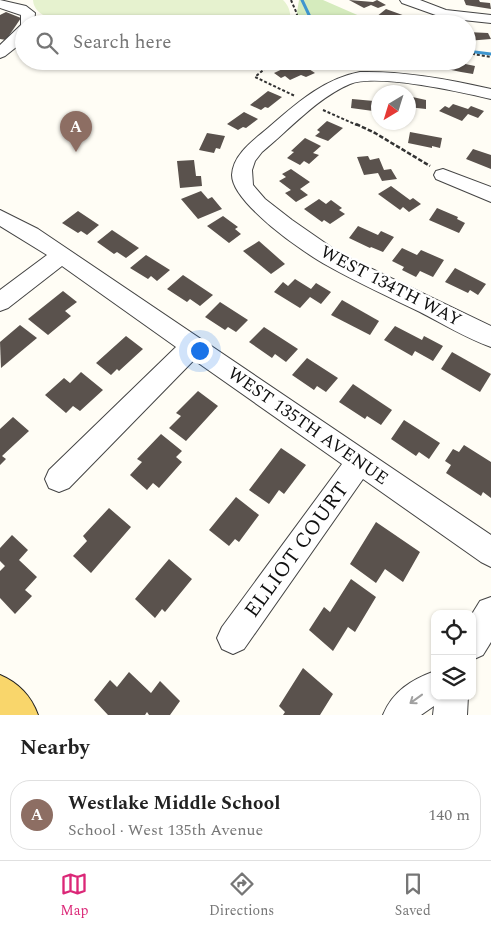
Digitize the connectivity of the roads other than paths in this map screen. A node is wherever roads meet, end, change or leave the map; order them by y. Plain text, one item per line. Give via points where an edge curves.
1 (407, 0) edge
2 (0, 4) edge
3 (28, 15) edge
4 (452, 15) edge
5 (476, 18) edge
6 (491, 20) edge
7 (15, 40) edge
8 (0, 53) edge
9 (491, 94) edge
10 (442, 175) road end
11 (491, 195) edge
12 (0, 217) edge
13 (62, 255) junction
14 (0, 302) edge
15 (491, 337) edge
16 (193, 346) junction
17 (360, 461) junction
18 (59, 479) dead end
19 (491, 552) edge
20 (491, 612) edge
21 (476, 637) edge
22 (233, 638) dead end
23 (431, 689) edge
24 (0, 694) edge
25 (452, 700) edge
26 (19, 715) edge
27 (400, 715) edge
28 (450, 715) edge

1 - 4 street
2 - 3 street via 21,9
5 - 6 street
7 - 8 street
9 - 15 street, WEST 134TH WAY via 464,87 368,76 349,79 327,90 310,104 246,158 241,170 244,187 260,205 312,246 334,260
10 - 11 street
12 - 13 street, WEST 135TH AVENUE
13 - 14 street
13 - 16 street, WEST 135TH AVENUE
16 - 17 street, WEST 135TH AVENUE
16 - 18 street
17 - 19 street, WEST 135TH AVENUE
17 - 22 street, ELLIOT COURT
20 - 21 street
23 -> 27 street via 412,700
24 - 26 main road
25 - 28 street

